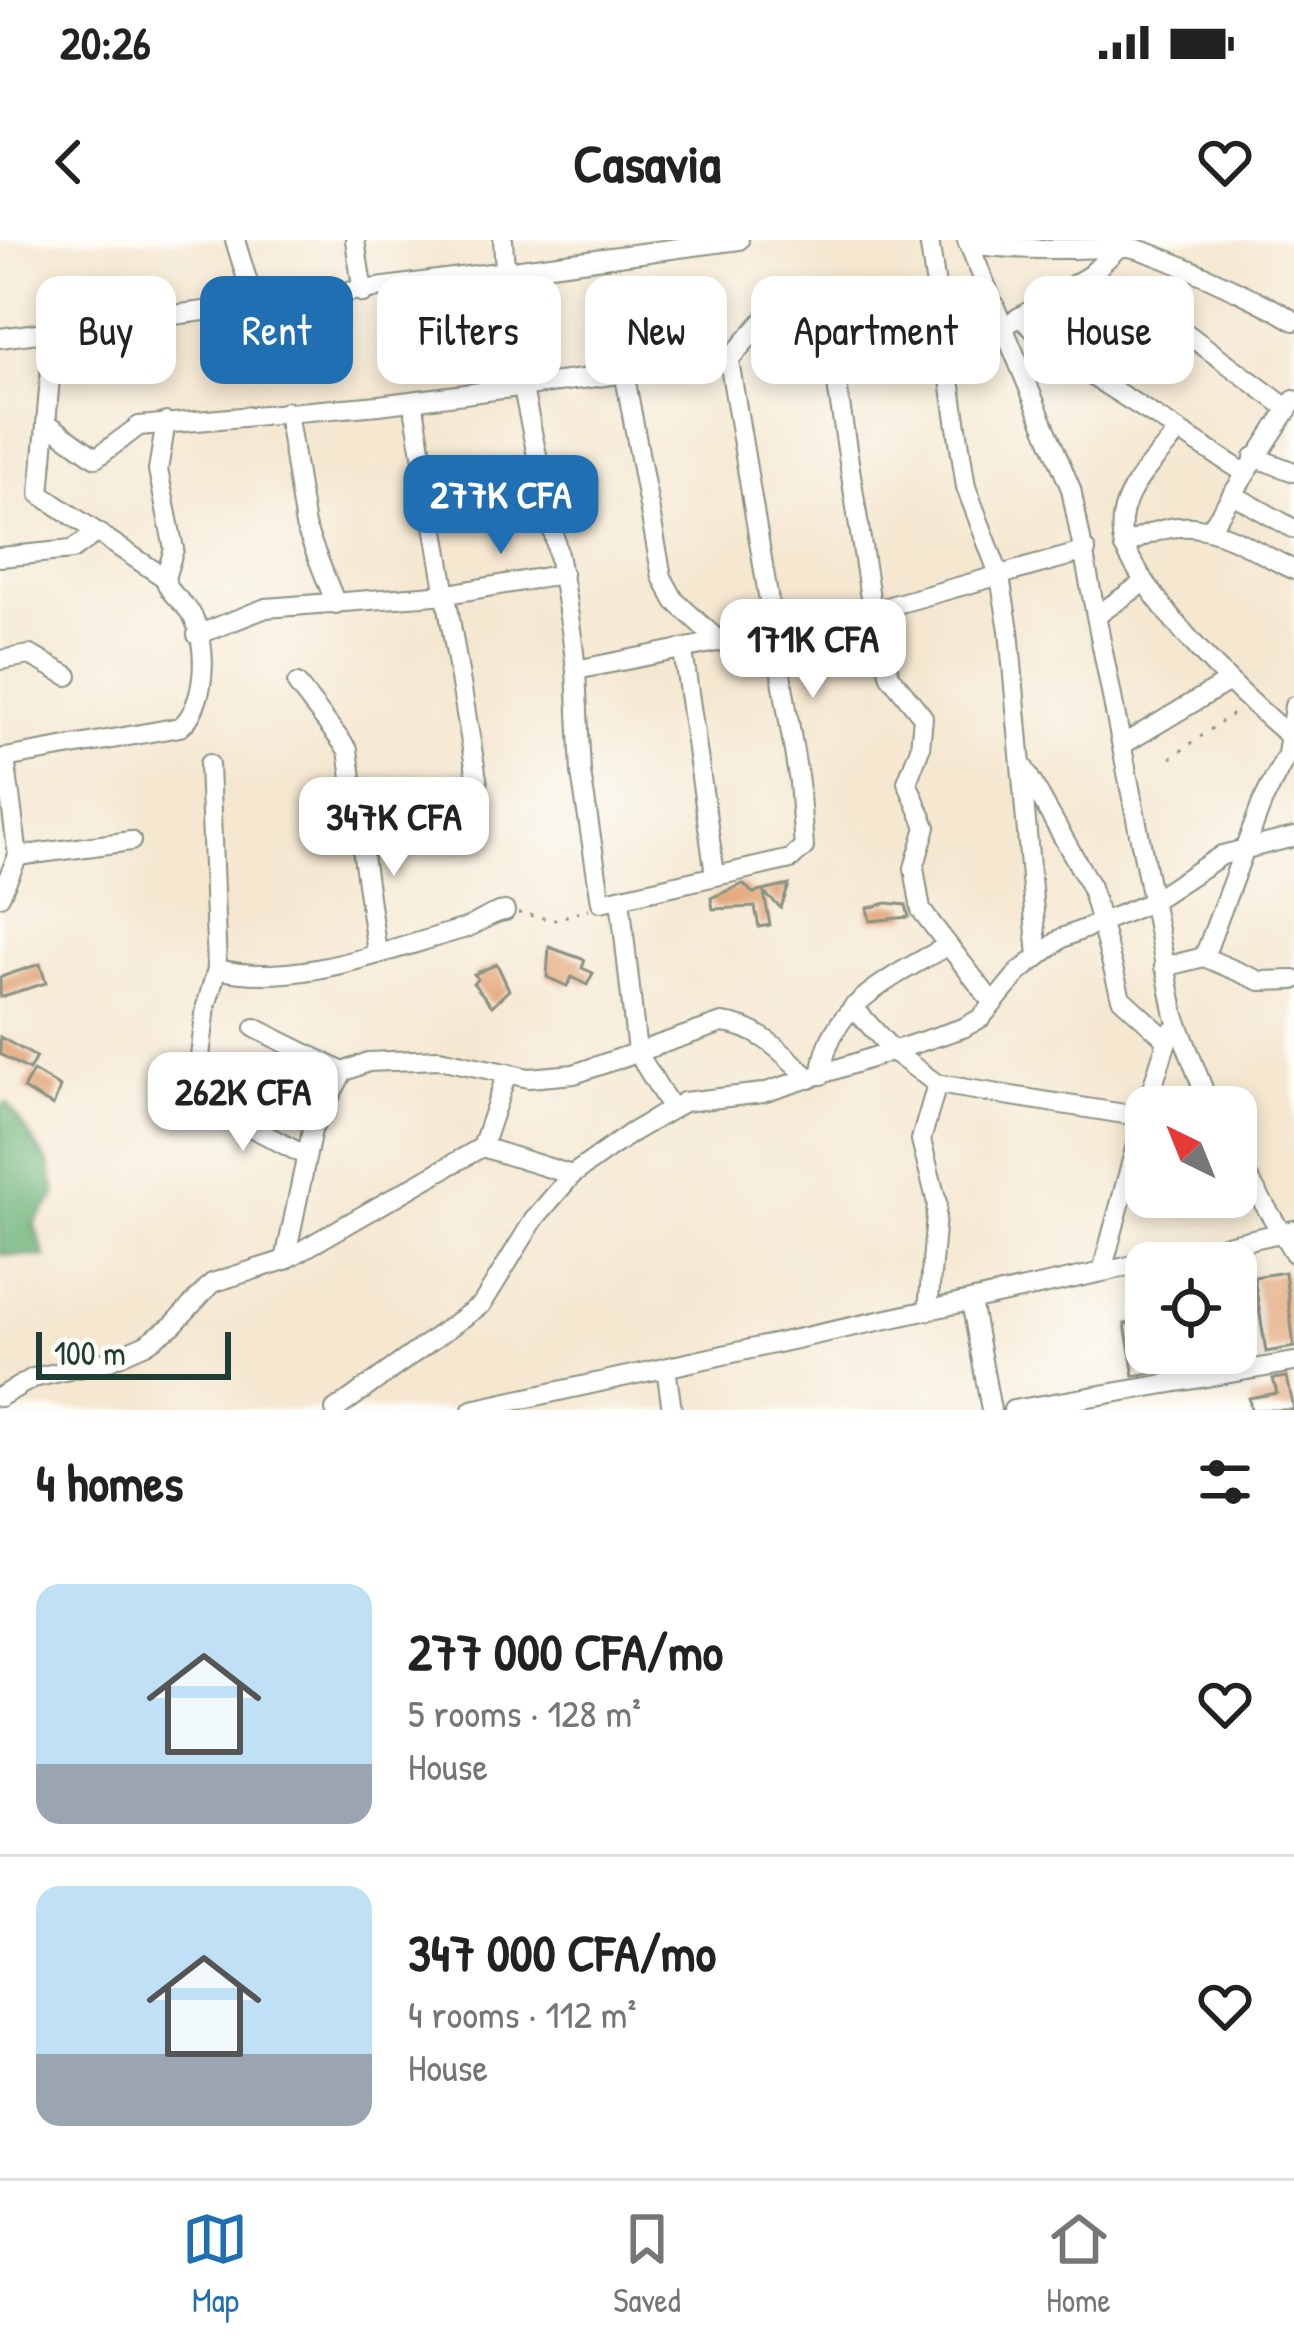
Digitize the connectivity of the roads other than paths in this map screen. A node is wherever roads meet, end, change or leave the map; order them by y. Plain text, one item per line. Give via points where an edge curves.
1 (235, 240) edge
2 (355, 240) edge
3 (503, 240) edge
4 (740, 240) edge
5 (929, 240) edge
6 (968, 242) edge
7 (1126, 245) edge
8 (505, 270) junction
9 (1090, 275) junction
10 (246, 276) edge
11 (506, 276) edge
12 (933, 276) edge
13 (363, 293) junction
14 (353, 294) edge
15 (1021, 317) junction
16 (1294, 321) edge
17 (1001, 327) junction
18 (36, 333) edge
19 (751, 335) edge
20 (0, 338) edge
21 (729, 360) joint
22 (50, 384) edge
23 (520, 384) joint
24 (626, 384) edge
25 (837, 384) edge
26 (950, 384) edge
27 (413, 401) junction
28 (1290, 404) edge
29 (287, 411) junction
30 (166, 422) junction
31 (47, 423) junction
32 (1178, 432) junction
33 (1249, 465) junction
34 (1294, 472) edge
35 (1232, 494) junction
36 (1210, 529) junction
37 (1294, 529) edge
38 (94, 534) junction
39 (1124, 547) junction
40 (1086, 551) junction
41 (0, 557) edge
42 (1294, 569) edge
43 (563, 574) junction
44 (1000, 577) junction
45 (165, 578) junction
46 (1143, 583) junction
47 (448, 594) junction
48 (336, 604) junction
49 (872, 611) junction
50 (1099, 614) junction
51 (773, 629) junction
52 (197, 635) junction
53 (719, 641) junction
54 (683, 651) junction
55 (0, 661) edge
56 (576, 670) junction
57 (68, 676) dead end
58 (1229, 681) junction
59 (297, 684) dead end
60 (1294, 706) edge
61 (1288, 735) junction
62 (1122, 745) junction
63 (1018, 758) junction
64 (2, 759) edge
65 (209, 764) dead end
66 (359, 812) junction
67 (1294, 837) edge
68 (131, 841) dead end
69 (1249, 849) junction
70 (18, 856) junction
71 (715, 875) junction
72 (0, 896) edge
73 (611, 900) junction
74 (1149, 903) junction
75 (505, 911) road end
76 (1098, 924) junction
77 (947, 946) junction
78 (377, 953) junction
79 (1038, 957) junction
80 (1204, 957) junction
81 (1164, 967) junction
82 (217, 969) junction
83 (1294, 980) edge
84 (993, 1004) junction
85 (853, 1007) junction
86 (1174, 1016) junction
87 (255, 1028) dead end
88 (1167, 1040) junction
89 (637, 1052) junction
90 (895, 1053) junction
91 (343, 1072) junction
92 (506, 1073) junction
93 (816, 1077) junction
94 (937, 1084) junction
95 (1153, 1086) edge
96 (1202, 1086) edge
97 (1125, 1108) edge
98 (671, 1109) junction
99 (482, 1147) junction
100 (306, 1156) junction
101 (572, 1175) junction
102 (1125, 1185) edge
103 (1257, 1187) edge
104 (1288, 1231) edge
105 (1294, 1253) edge
106 (285, 1260) junction
107 (1102, 1270) junction
108 (971, 1301) junction
109 (928, 1311) junction
110 (1294, 1362) edge
111 (666, 1369) junction
112 (0, 1397) edge
113 (1104, 1401) edge
114 (335, 1410) edge
115 (472, 1410) edge
116 (672, 1410) edge
117 (991, 1410) edge
118 (1013, 1410) edge

1 - 10 street
2 - 13 street
3 - 8 street
4 - 8 street
5 - 12 street
6 - 7 street via 1032,251
6 - 17 street
7 - 9 street
7 - 16 street
8 - 11 street
8 - 13 street
9 - 15 street
9 - 28 street
13 - 14 street
15 - 17 street
15 - 32 street via 1065,359
17 - 40 street via 1071,489
18 - 20 street
19 - 21 street
21 - 51 street
22 - 31 street
23 - 27 street
23 - 43 street
24 - 53 street via 662,577 675,601
25 - 49 street
26 - 44 street via 972,510
27 - 29 street
27 - 47 street
28 - 33 street
29 - 30 street
29 - 48 street via 305,526
30 - 31 street via 130,430 96,458
30 - 45 street via 158,470 174,549
31 - 38 street via 40,494
32 - 33 street
32 - 39 street via 1127,497 1118,526
33 - 34 street
33 - 35 street
35 - 36 street
35 - 37 street
36 - 39 street via 1158,526
36 - 42 street
38 - 41 street via 72,550
38 - 45 street
39 - 46 street
40 - 44 street
40 - 50 street
43 - 47 street
43 - 56 street
44 - 49 street
44 - 63 street
45 - 52 street
46 - 50 street
46 - 58 street
47 - 48 street
47 - 66 street via 478,784 470,794
48 - 52 street via 250,612
49 - 51 street
49 - 77 street via 890,676 923,717 907,782 926,826 914,868 921,910
50 - 62 street
51 - 53 street
51 - 71 street via 806,841 791,860
52 - 64 street via 198,703 180,727
53 - 54 street
54 - 56 street
54 - 71 street
55 - 57 street via 29,655
56 - 73 street via 581,773
58 - 61 street
58 - 62 street
59 - 66 street via 348,749
60 - 61 street
61 - 69 street
62 - 74 street
63 - 76 street via 1091,887
63 - 79 street
64 - 70 street
65 - 82 street
66 - 78 street
67 - 69 street
68 - 70 street
69 - 74 street via 1205,864
69 - 80 street
70 - 72 street
71 - 73 street
73 - 89 street
74 - 76 street
74 - 81 street
75 - 78 street
76 - 79 street
76 - 88 street via 1121,998
77 - 84 street
77 - 85 street
78 - 82 street via 265,977
79 - 84 street
80 - 81 street
80 - 83 street via 1260,981
81 - 86 street
82 - 100 street via 196,1090 206,1103
84 - 90 street via 963,1028
85 - 90 street
85 - 93 street
86 - 88 street
86 - 96 street
87 - 91 street
88 - 95 street
89 - 92 street via 574,1074
89 - 93 street via 741,1024
89 - 98 street
90 - 93 street
90 - 94 street
91 - 92 street via 368,1061 439,1059
91 - 100 street via 321,1104
92 - 99 street
93 - 98 street
94 - 97 street
94 - 109 street via 920,1140 938,1230
98 - 101 street
99 - 101 street
99 - 106 street
100 - 106 street
101 - 114 street via 482,1304
102 - 107 street
103 - 104 street
104 - 105 street
104 - 107 street
106 - 112 street via 212,1283 146,1344 33,1378
107 - 108 street
108 - 109 street
108 - 117 street
109 - 111 street
110 - 113 street
111 - 115 street
111 - 116 street
113 - 118 street

